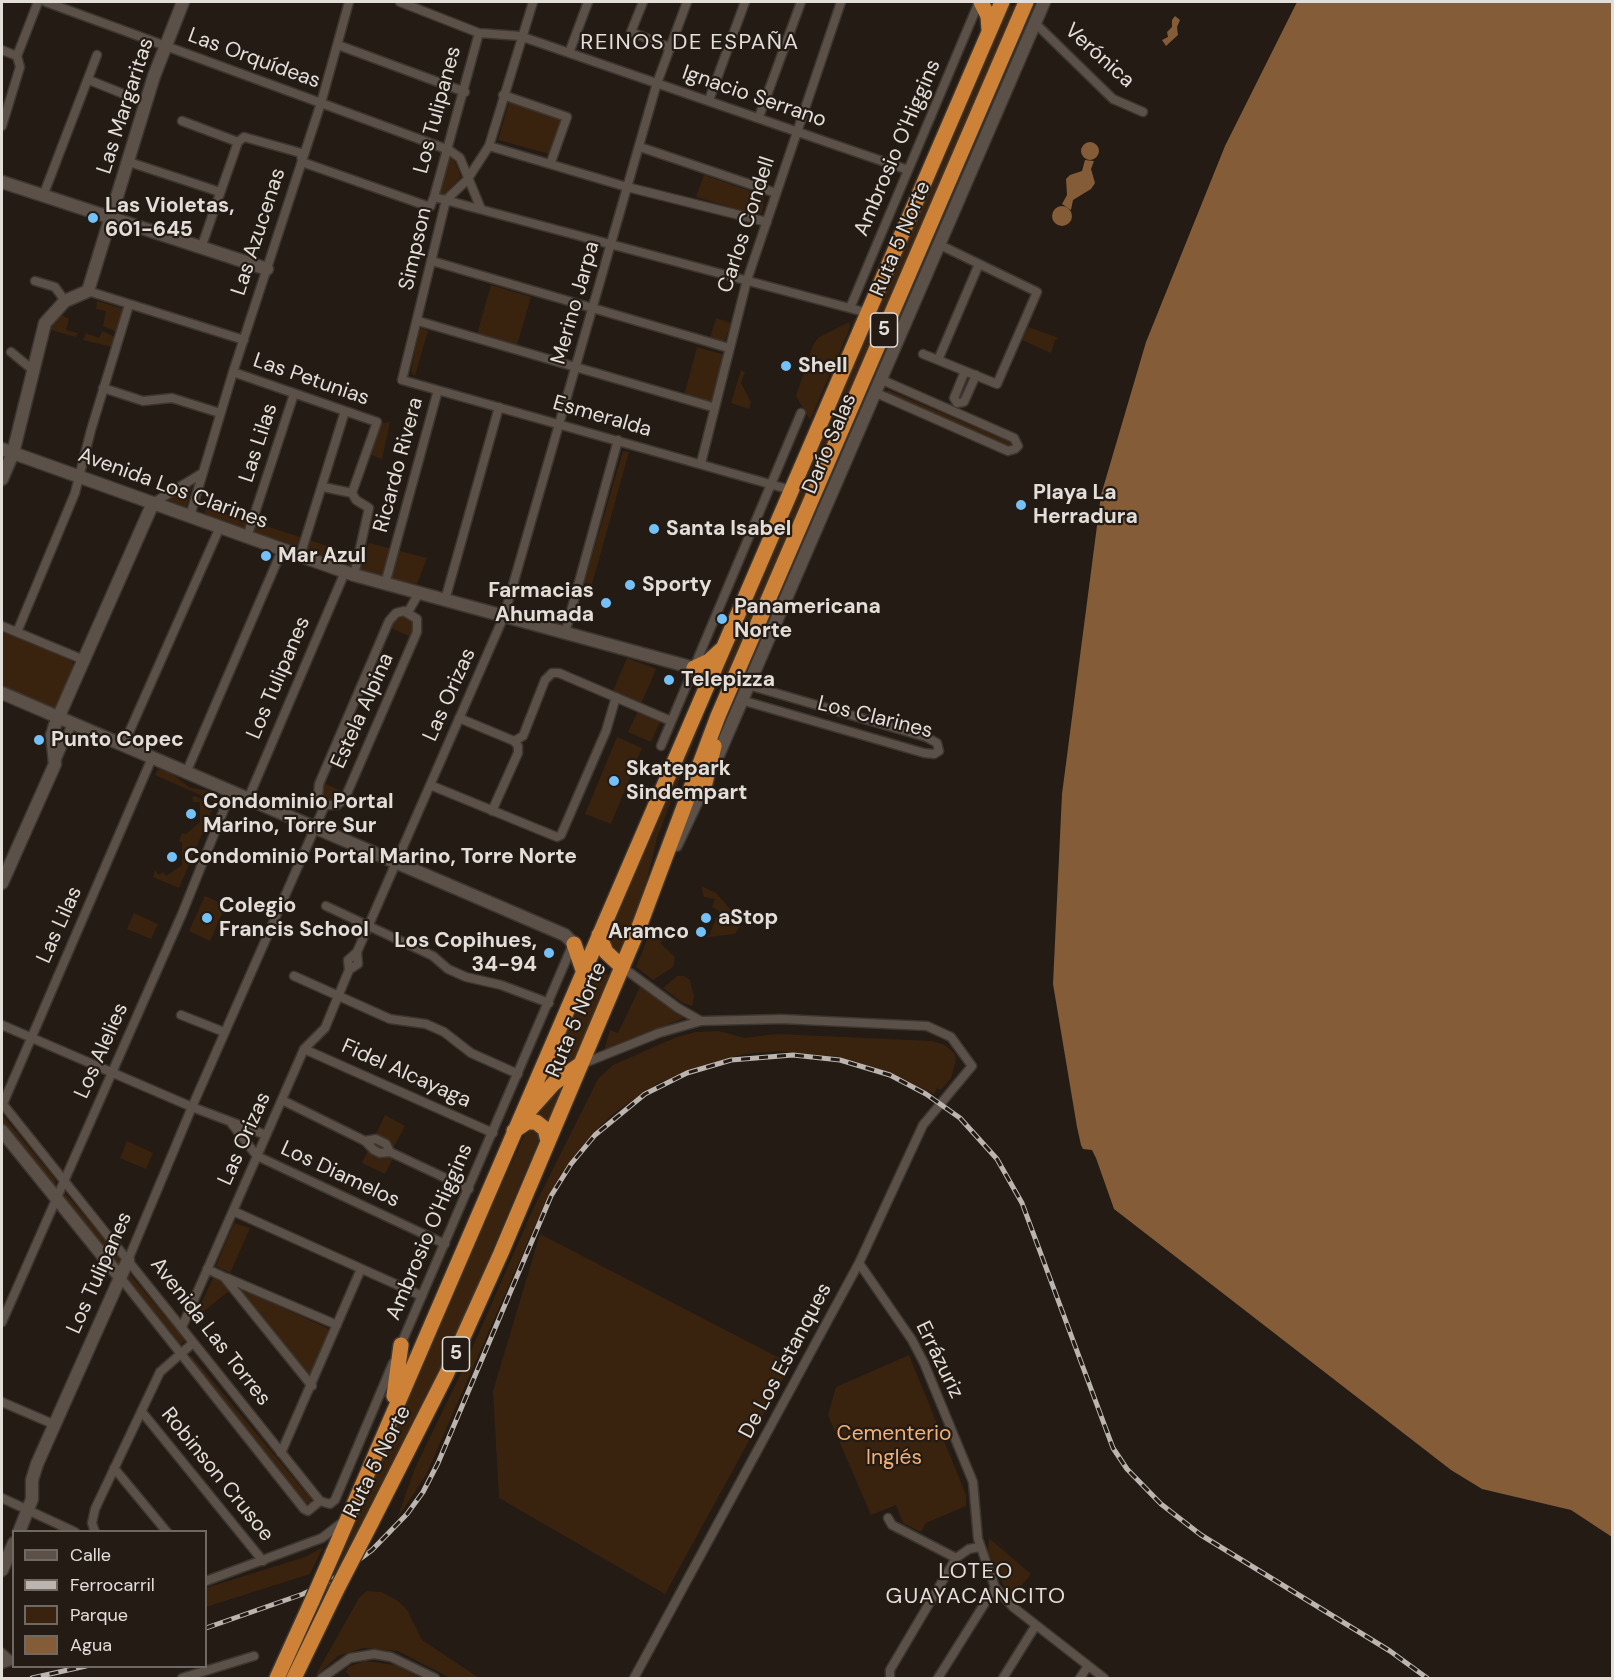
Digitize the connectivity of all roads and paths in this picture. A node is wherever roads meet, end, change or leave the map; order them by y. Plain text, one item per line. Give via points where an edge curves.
1 (38, 2) edge
2 (46, 2) edge
3 (183, 2) edge
4 (349, 2) edge
5 (400, 2) edge
6 (533, 2) edge
7 (588, 2) edge
8 (643, 2) edge
9 (687, 2) edge
10 (745, 2) edge
11 (801, 2) edge
12 (841, 2) edge
13 (980, 2) edge
14 (1003, 2) edge
15 (1026, 2) edge
16 (1044, 2) edge
17 (1034, 22) junction
18 (989, 32) junction
19 (479, 33) junction
20 (520, 36) junction
21 (166, 45) junction
22 (338, 45) junction
23 (671, 48) junction
24 (2, 50) edge
25 (569, 53) junction
26 (97, 55) dead end
27 (17, 56) junction
28 (89, 80) junction
29 (657, 83) junction
30 (465, 92) junction
31 (503, 95) junction
32 (709, 100) junction
33 (147, 103) junction
34 (321, 103) junction
35 (1143, 112) dead end
36 (759, 117) junction
37 (182, 121) dead end
38 (2, 126) edge
39 (795, 130) junction
40 (238, 142) junction
41 (489, 146) junction
42 (640, 147) junction
43 (449, 150) junction
44 (129, 162) junction
45 (302, 162) junction
46 (551, 162) junction
47 (908, 170) junction
48 (467, 180) junction
49 (2, 182) edge
50 (627, 187) junction
51 (220, 192) junction
52 (776, 193) junction
53 (43, 196) junction
54 (435, 197) junction
55 (446, 200) junction
56 (481, 209) junction
57 (111, 218) junction
58 (767, 222) junction
59 (611, 244) junction
60 (938, 244) junction
61 (201, 248) junction
62 (432, 261) junction
63 (978, 264) junction
64 (267, 269) junction
65 (747, 280) junction
66 (35, 281) dead end
67 (88, 291) junction
68 (65, 301) junction
69 (129, 305) junction
70 (593, 308) junction
71 (850, 308) junction
72 (868, 313) junction
73 (418, 321) junction
74 (244, 340) junction
75 (729, 348) junction
76 (11, 351) dead end
77 (923, 354) dead end
78 (938, 360) junction
79 (576, 367) junction
80 (965, 371) junction
81 (34, 372) junction
82 (232, 372) junction
83 (976, 375) junction
84 (880, 378) junction
85 (402, 380) joint
86 (103, 388) junction
87 (438, 390) junction
88 (874, 392) junction
89 (294, 394) junction
90 (957, 403) junction
91 (709, 406) dead end
92 (499, 407) junction
93 (345, 411) junction
94 (220, 412) junction
95 (953, 412) junction
96 (801, 413) dead end
97 (560, 424) junction
98 (618, 440) junction
99 (7, 451) edge
100 (701, 463) junction
101 (201, 474) junction
102 (78, 476) junction
103 (2, 479) edge
104 (771, 484) junction
105 (322, 487) junction
106 (791, 490) junction
107 (352, 493) junction
108 (153, 503) junction
109 (190, 516) junction
110 (220, 527) junction
111 (248, 537) junction
112 (282, 550) junction
113 (300, 556) junction
114 (350, 574) junction
115 (385, 584) junction
116 (419, 593) junction
117 (445, 600) junction
118 (408, 612) junction
119 (504, 616) junction
120 (2, 626) edge
121 (17, 632) junction
122 (565, 633) junction
123 (724, 645) junction
124 (84, 660) junction
125 (694, 668) junction
126 (711, 677) junction
127 (748, 685) junction
128 (2, 693) edge
129 (726, 696) junction
130 (616, 697) junction
131 (741, 700) junction
132 (718, 716) junction
133 (58, 718) junction
134 (459, 718) junction
135 (671, 721) junction
136 (72, 724) junction
137 (514, 741) junction
138 (123, 746) junction
139 (661, 746) dead end
140 (152, 758) junction
141 (55, 765) junction
142 (186, 773) junction
143 (430, 785) junction
144 (704, 787) junction
145 (231, 792) junction
146 (248, 799) junction
147 (325, 805) junction
148 (492, 811) junction
149 (314, 828) junction
150 (396, 863) junction
151 (2, 883) edge
152 (649, 901) junction
153 (326, 906) dead end
154 (369, 926) junction
155 (599, 935) junction
156 (574, 944) junction
157 (622, 967) junction
158 (583, 970) junction
159 (294, 976) dead end
160 (338, 996) junction
161 (549, 1003) junction
162 (181, 1015) dead end
163 (701, 1021) junction
164 (2, 1025) edge
165 (224, 1032) junction
166 (30, 1038) junction
167 (304, 1049) junction
168 (581, 1064) junction
169 (112, 1073) junction
170 (518, 1074) junction
171 (282, 1100) junction
172 (2, 1104) edge
173 (192, 1107) junction
174 (232, 1123) junction
175 (2, 1131) edge
176 (514, 1131) junction
177 (493, 1133) junction
178 (266, 1136) junction
179 (548, 1141) junction
180 (257, 1156) junction
181 (64, 1180) junction
182 (469, 1189) junction
183 (57, 1198) junction
184 (233, 1211) junction
185 (445, 1244) junction
186 (128, 1260) junction
187 (859, 1263) junction
188 (207, 1269) junction
189 (361, 1269) junction
190 (120, 1277) junction
191 (224, 1277) junction
192 (422, 1296) junction
193 (2, 1322) edge
194 (337, 1325) junction
195 (182, 1328) junction
196 (193, 1343) junction
197 (401, 1345) junction
198 (181, 1353) junction
199 (312, 1386) junction
200 (2, 1402) edge
201 (142, 1412) junction
202 (391, 1415) junction
203 (53, 1424) junction
204 (281, 1453) junction
205 (114, 1468) junction
206 (2, 1498) edge
207 (320, 1501) junction
208 (304, 1509) joint
209 (28, 1510) junction
210 (350, 1515) junction
211 (888, 1518) dead end
212 (20, 1530) edge
213 (71, 1530) edge
214 (94, 1530) edge
215 (165, 1530) edge
216 (322, 1539) junction
217 (980, 1547) junction
218 (12, 1548) edge
219 (335, 1550) junction
220 (956, 1558) junction
221 (263, 1561) junction
222 (2, 1570) edge
223 (207, 1579) edge
224 (995, 1587) junction
225 (1036, 1625) junction
226 (298, 1634) junction
227 (2, 1653) edge
228 (254, 1656) dead end
229 (8, 1661) edge
230 (1088, 1666) junction
231 (328, 1677) edge
232 (182, 1678) edge
233 (266, 1678) edge
234 (277, 1678) edge
235 (294, 1678) edge
236 (435, 1678) edge
237 (634, 1678) edge
238 (890, 1678) edge
239 (938, 1678) edge
240 (1003, 1678) edge
241 (1080, 1678) edge
242 (1104, 1678) edge

1 - 27 street
2 - 21 street, Las Orquídeas
3 - 21 street, Las Margaritas
4 - 22 street, Las Azucenas
5 - 19 street, Ignacio Serrano
6 - 20 street, Simpson
7 - 25 street
8 - 23 street via 631,32
9 - 23 street, Merino Jarpa
10 - 32 street
11 - 36 street
12 - 39 street, Carlos Condell
13 - 18 highway via 988,16
13 - 47 street, Ambrosio O'Higgins
14 - 18 highway, Ruta 5 Norte / 5
15 - 129 highway, Ruta 5 Norte / 5
16 - 17 street, Darío Salas
17 - 35 street, Verónica via 1113,99
17 - 60 street, Darío Salas
18 - 72 highway, Ruta 5 Norte / 5
19 - 20 street, Ignacio Serrano
19 - 30 street, Los Tulipanes
20 - 25 street, Ignacio Serrano
20 - 31 street, Simpson
21 - 33 street, Las Margaritas
21 - 34 street, Las Orquídeas
22 - 30 street
22 - 34 street, Las Azucenas
23 - 29 street, Merino Jarpa
24 - 27 street
25 - 29 street, Ignacio Serrano
26 - 28 street
27 - 38 street via 20,67
28 - 33 street
28 - 53 street
29 - 32 street, Ignacio Serrano
29 - 42 street, Merino Jarpa
30 - 43 street, Los Tulipanes
31 - 41 street, Simpson
31 - 46 street via 567,117
32 - 36 street, Ignacio Serrano
33 - 44 street, Las Margaritas
34 - 43 street, Las Orquídeas
34 - 45 street, Las Azucenas
36 - 39 street, Ignacio Serrano
37 - 40 street
39 - 47 street, Ignacio Serrano
39 - 52 street, Carlos Condell
40 - 45 street via 244,137 301,153
40 - 51 street
41 - 46 street
41 - 48 street, Simpson
42 - 50 street, Merino Jarpa
42 - 52 street
43 - 48 street via 460,158
43 - 54 street, Los Tulipanes
44 - 51 street
44 - 57 street, Las Margaritas
45 - 54 street via 430,207
45 - 64 street, Las Azucenas
46 - 50 street
47 - 71 street, Ambrosio O'Higgins
48 - 55 street, Simpson
48 - 56 street
49 - 53 street
50 - 58 street
50 - 59 street, Merino Jarpa
51 - 61 street
52 - 58 street, Carlos Condell
53 - 57 street
54 - 55 street
55 - 56 street
55 - 62 street, Simpson
56 - 59 street
57 - 61 street
57 - 67 street, Las Margaritas
58 - 65 street, Carlos Condell
59 - 65 street
59 - 70 street, Merino Jarpa
60 - 63 street
60 - 84 street, Darío Salas
61 - 64 street
62 - 70 street
62 - 73 street, Simpson
63 - 78 street
63 - 83 street via 1037,292 997,384
64 - 74 street, Las Azucenas
65 - 71 street
65 - 75 street, Carlos Condell
66 - 68 street via 55,287
67 - 68 street
67 - 69 street, Las Petunias
68 - 81 street via 45,323
69 - 74 street, Las Petunias
69 - 86 street
70 - 75 street
70 - 79 street, Merino Jarpa
71 - 72 street
72 - 106 highway, Ruta 5 Norte / 5
73 - 79 street
73 - 85 street, Simpson
74 - 82 street, Las Azucenas
75 - 100 street, Carlos Condell
76 - 81 street
77 - 78 street
78 - 80 street
79 - 91 street
79 - 97 street, Merino Jarpa
80 - 83 street
80 - 90 street via 954,398
81 - 99 street
82 - 89 street, Las Petunias
82 - 94 street, Las Azucenas
83 - 90 street via 964,402
84 - 88 street, Darío Salas
84 - 95 street
85 - 87 street, Esmeralda
86 - 94 street via 143,401 172,398
86 - 102 street
87 - 92 street, Esmeralda
87 - 115 street, Ricardo Rivera
88 - 95 street via 1008,451 1018,446 1014,438
88 - 127 street, Darío Salas
89 - 93 street, Las Petunias
89 - 111 street, Las Lilas
90 - 95 street
92 - 97 street, Esmeralda
92 - 117 street
93 - 105 street
93 - 107 street, Las Petunias via 377,422
94 - 101 street, Las Azucenas
96 - 104 street
97 - 98 street, Esmeralda
97 - 119 street, Merino Jarpa
98 - 100 street, Esmeralda
98 - 122 street
99 - 102 street, Avenida Los Clarines
99 - 103 street
100 - 104 street, Esmeralda
101 - 108 street
101 - 109 street, Las Azucenas
102 - 108 street, Avenida Los Clarines
102 - 121 street via 75,493
104 - 106 street, Esmeralda
104 - 125 street
105 - 107 street
105 - 113 street
106 - 123 highway, Ruta 5 Norte / 5
107 - 114 street, Los Tulipanes via 369,508
108 - 109 street, Avenida Los Clarines
108 - 124 street
109 - 110 street, Avenida Los Clarines
110 - 111 street, Avenida Los Clarines
110 - 138 street
111 - 112 street, Avenida Los Clarines
112 - 113 street, Avenida Los Clarines
112 - 142 street
113 - 114 street, Avenida Los Clarines
114 - 115 street, Avenida Los Clarines
114 - 146 street, Los Tulipanes
115 - 116 street, Avenida Los Clarines
116 - 117 street, Avenida Los Clarines
116 - 118 street, Estela Alpina
117 - 119 street, Avenida Los Clarines
118 - 147 street, Estela Alpina via 392,618 375,654 318,787 318,797
118 - 147 street, Estela Alpina via 417,619 417,632 345,798 337,805
119 - 122 street, Avenida Los Clarines
119 - 134 street, Las Orizas
120 - 121 street
121 - 124 street
122 - 125 street, Avenida Los Clarines
123 - 125 highway via 709,661
123 - 126 highway, Ruta 5 Norte / 5
124 - 133 street
125 - 126 street, Avenida Los Clarines
125 - 135 street
126 - 132 highway via 718,689
126 - 155 highway, Ruta 5 Norte / 5
127 - 131 street, Darío Salas
127 - 131 street, Los Clarines via 927,737 938,743 939,751 924,753
128 - 133 street
129 - 132 highway, Ruta 5 Norte / 5
129 - 144 highway
130 - 135 street
130 - 137 street via 552,673 545,680 523,736
130 - 148 street via 606,731 563,833 557,837
131 - 144 street, Darío Salas
132 - 152 highway, Ruta 5 Norte / 5
133 - 136 street
133 - 141 street via 52,735
134 - 137 street
134 - 143 street, Las Orizas
135 - 139 street
136 - 138 street
136 - 141 street
137 - 148 street via 518,753
138 - 140 street
140 - 142 street
140 - 166 street, Las Lilas
141 - 151 street
142 - 145 street
143 - 148 street
143 - 150 street, Las Orizas
144 - 152 street, Darío Salas
145 - 146 street
145 - 169 street, Los Alelies
146 - 149 street
147 - 149 street, Los Tulipanes
149 - 150 street
149 - 165 street, Los Tulipanes
150 - 154 street, Las Orizas
150 - 156 street via 565,935
152 - 157 highway, Ruta 5 Norte / 5
153 - 154 street
154 - 160 street, Las Orizas via 357,952 358,964 350,970
154 - 161 street via 433,956 466,977
155 - 157 highway via 606,952
155 - 158 highway, Ruta 5 Norte / 5
156 - 158 highway
156 - 161 street, Ambrosio O'Higgins
157 - 163 street
157 - 168 highway, Ruta 5 Norte / 5
158 - 176 highway, Ruta 5 Norte / 5
159 - 160 street
160 - 167 street, Las Orizas via 324,1028
160 - 170 street via 390,1018 426,1024 444,1032 471,1053
161 - 170 street, Ambrosio O'Higgins
162 - 165 street
163 - 168 street via 658,1033
163 - 187 street, De Los Estanques via 782,1019 927,1026 951,1037 972,1066 923,1125
164 - 166 street, Los Diamelos
165 - 173 street, Los Tulipanes
166 - 169 street, Los Diamelos
166 - 172 street, Las Lilas
167 - 171 street, Las Orizas
167 - 177 street, Fidel Alcayaga
168 - 176 highway via 549,1087
168 - 179 highway, Ruta 5 Norte / 5
169 - 173 street, Los Diamelos
169 - 181 street, Los Alelies
170 - 177 street, Ambrosio O'Higgins
171 - 178 street, Las Orizas
171 - 182 street via 365,1141 386,1144 390,1152
172 - 181 street, Avenida Las Torres
173 - 174 street, Los Diamelos
173 - 186 street, Los Tulipanes
174 - 178 street, Los Diamelos
174 - 180 street, Los Diamelos
175 - 183 street, Avenida Las Torres
176 - 179 highway via 527,1122 536,1122 545,1129
176 - 202 highway, Ruta 5 Norte / 5
177 - 182 street, Ambrosio O'Higgins
178 - 180 street, Las Orizas
179 - 235 highway, Ruta 5 Norte / 5, bridge via 458,1350
180 - 184 street, Las Orizas
180 - 185 street, Los Diamelos
181 - 183 street, Los Alelies
181 - 186 street, Avenida Las Torres
182 - 185 street, Ambrosio O'Higgins
183 - 190 street, Avenida Las Torres
183 - 193 street, Los Alelies
184 - 188 street, Las Orizas
184 - 189 street
185 - 192 street, Ambrosio O'Higgins
186 - 190 street, Los Tulipanes
186 - 195 street, Avenida Las Torres
187 - 217 street, Errázuriz via 924,1363 973,1482
187 - 237 street, De Los Estanques
188 - 191 street
188 - 195 street, Las Orizas
189 - 192 street
189 - 194 street
190 - 198 street, Avenida Las Torres
190 - 203 street, Los Tulipanes
191 - 194 street
191 - 199 street
192 - 197 street, Ambrosio O'Higgins
194 - 199 street
195 - 196 street, Avenida Las Torres
196 - 198 street
196 - 204 street, Avenida Las Torres
197 - 202 highway
197 - 207 street, Ambrosio O'Higgins via 335,1500 330,1504
198 - 201 street via 160,1372
198 - 208 street, Avenida Las Torres
199 - 204 street
200 - 203 street
201 - 205 street
201 - 221 street, Robinson Crusoe
202 - 210 highway, Ruta 5 Norte / 5
203 - 209 street, Los Tulipanes via 33,1476
204 - 207 street, Avenida Las Torres
205 - 214 street via 95,1509
205 - 215 street
206 - 209 street
207 - 208 street, Ambrosio O'Higgins via 308,1511
209 - 212 street, Los Tulipanes
209 - 213 street
210 - 216 street
210 - 219 highway, Ruta 5 Norte / 5
211 - 220 street via 892,1526
216 - 219 street
216 - 221 street
217 - 220 street
217 - 224 street, Errázuriz
218 - 222 street
219 - 226 highway, Ruta 5 Norte / 5, bridge
220 - 238 street via 890,1670
221 - 223 street
224 - 225 street, Errázuriz
224 - 239 street
225 - 230 street, Errázuriz
225 - 240 street
226 - 233 highway
226 - 234 highway, Ruta 5 Norte / 5
227 - 229 street
228 - 232 street
230 - 241 street
230 - 242 street, Errázuriz
231 - 236 street via 350,1658 374,1654 391,1657

